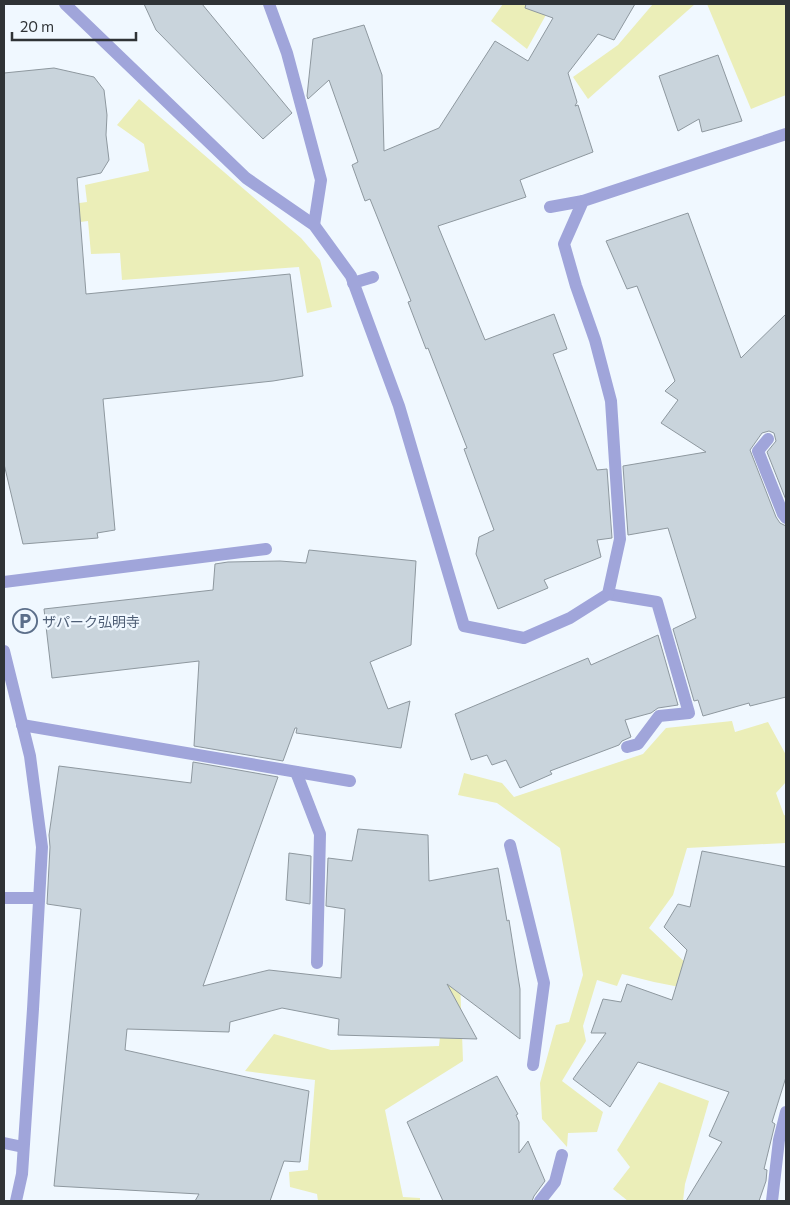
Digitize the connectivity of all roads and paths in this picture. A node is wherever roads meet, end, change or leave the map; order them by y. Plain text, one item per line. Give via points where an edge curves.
1 (65, 4) edge
2 (269, 4) edge
3 (786, 134) edge
4 (583, 201) junction
5 (550, 207) dead end
6 (314, 225) junction
7 (373, 277) dead end
8 (353, 283) junction
9 (768, 439) dead end
10 (786, 518) edge
11 (266, 549) dead end
12 (4, 582) edge
13 (608, 594) junction
14 (4, 651) edge
15 (22, 725) junction
16 (627, 747) dead end
17 (296, 772) junction
18 (350, 781) dead end
19 (510, 844) dead end
20 (4, 898) edge
21 (39, 898) junction
22 (317, 963) dead end
23 (533, 1065) dead end
24 (786, 1112) edge
25 (4, 1143) edge
26 (23, 1147) junction
27 (562, 1155) dead end
28 (16, 1201) edge
29 (540, 1201) edge
30 (772, 1201) edge

1 - 6 street via 246,178
2 - 6 street via 287,53 321,180
3 - 4 street
4 - 5 street
4 - 13 street via 564,244 611,401 620,539
6 - 8 street
7 - 8 street
8 - 13 street via 398,406 464,626 524,638 570,618
9 - 10 street via 758,451
11 - 12 street
13 - 16 street via 657,602 689,713 659,716 638,744
14 - 15 street
15 - 17 street
15 - 21 street via 30,756 42,847
17 - 18 street
17 - 22 street via 320,834
19 - 23 street via 544,983
20 - 21 street
21 - 26 street
24 - 30 street via 779,1140
25 - 26 street
26 - 28 street
27 - 29 street via 555,1182

